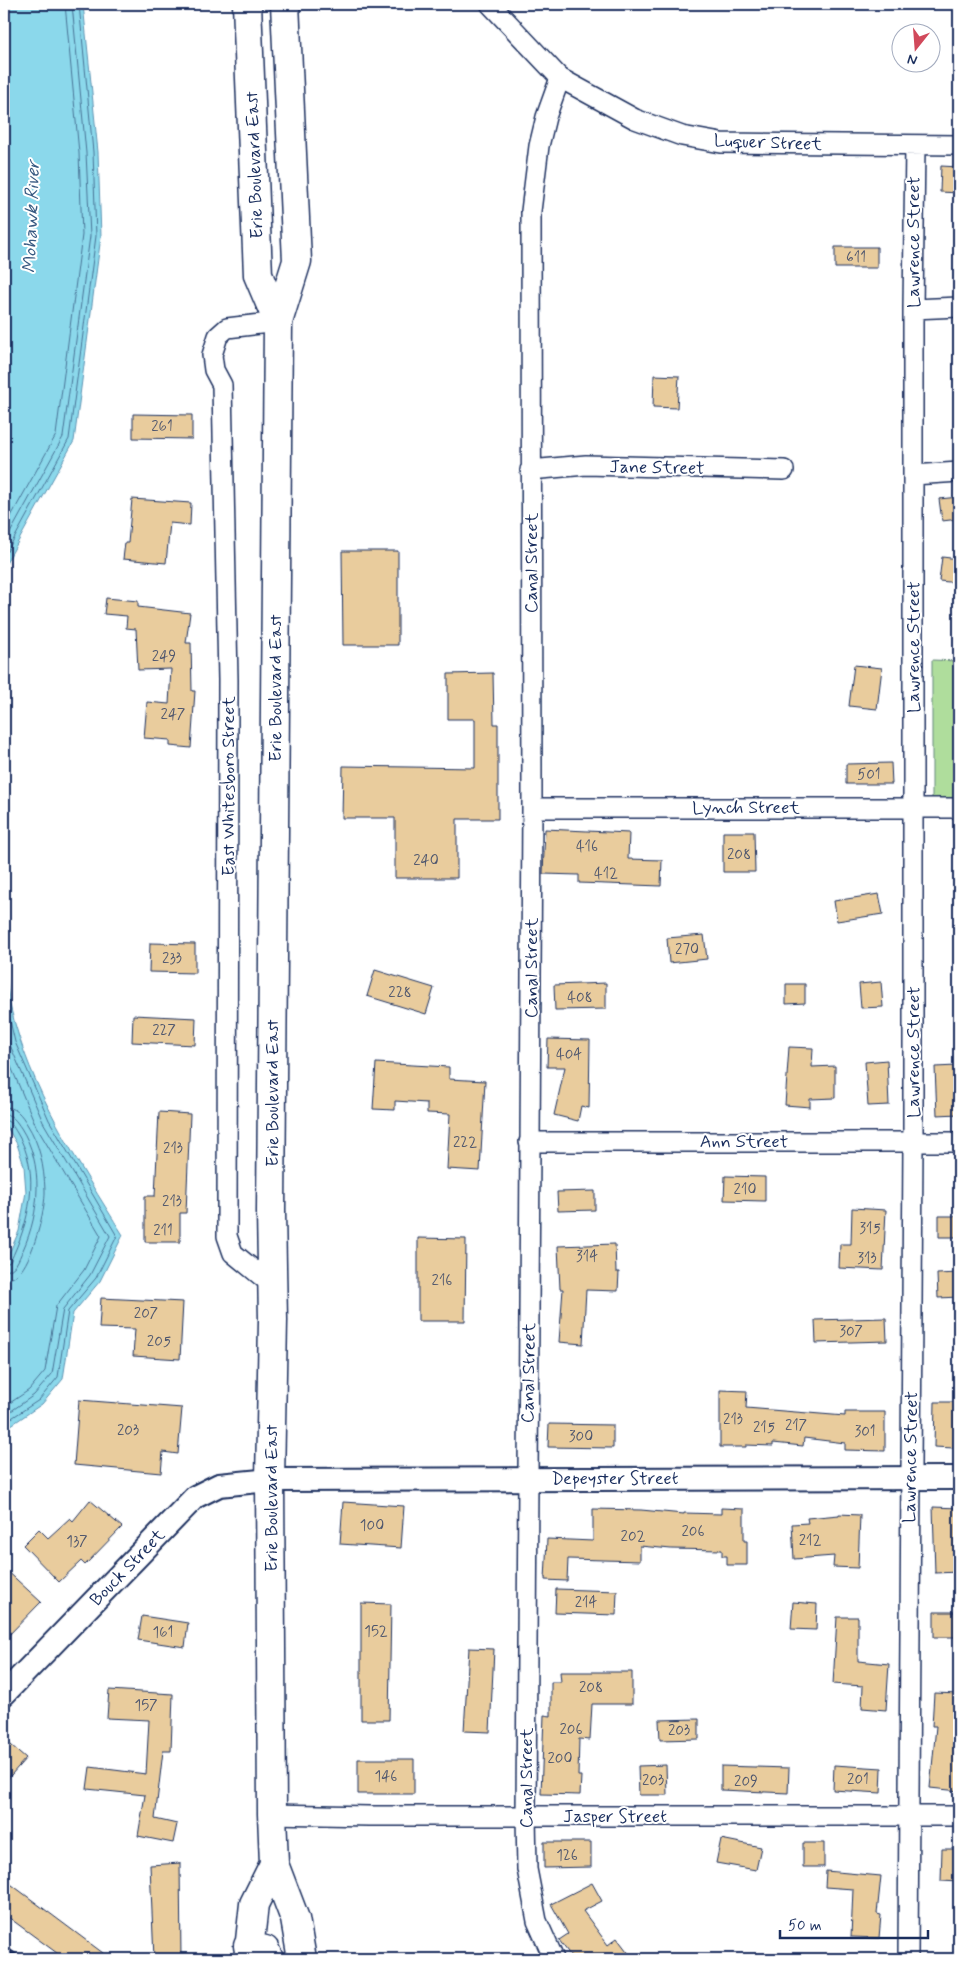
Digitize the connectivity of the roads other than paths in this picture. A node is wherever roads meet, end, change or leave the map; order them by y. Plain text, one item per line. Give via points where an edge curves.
1 (247, 4) edge
2 (285, 4) edge
3 (490, 4) edge
4 (560, 78) junction
5 (915, 145) junction
6 (959, 145) edge
7 (959, 307) edge
8 (913, 309) junction
9 (278, 322) junction
10 (530, 470) junction
11 (784, 470) dead end
12 (959, 472) edge
13 (913, 476) junction
14 (532, 808) junction
15 (913, 808) junction
16 (959, 808) edge
17 (530, 1142) junction
18 (913, 1142) junction
19 (959, 1142) edge
20 (271, 1284) junction
21 (527, 1478) junction
22 (910, 1478) junction
23 (959, 1478) edge
24 (270, 1480) junction
25 (4, 1694) edge
26 (272, 1814) junction
27 (526, 1816) junction
28 (909, 1816) junction
29 (959, 1816) edge
30 (274, 1864) junction
31 (252, 1956) edge
32 (302, 1959) edge
33 (554, 1959) edge
34 (908, 1959) edge

1 - 9 main road, Erie Boulevard East via 258,275
2 - 9 main road, Erie Boulevard East via 297,262
3 - 4 street
4 - 5 street, Luquer Street via 635,119 682,136 721,143
4 - 10 street, Canal Street via 539,146 531,211
5 - 6 street, Luquer Street
5 - 8 street, Lawrence Street
7 - 8 street
8 - 13 street, Lawrence Street
9 - 20 main road, Erie Boulevard East
9 - 20 street, East Whitesboro Street via 227,328 218,336 212,355 214,370 222,385 228,680 226,1236 233,1253
10 - 11 street, Jane Street via 586,465
10 - 14 street, Canal Street
12 - 13 street
13 - 15 street, Lawrence Street
14 - 15 street, Lynch Street
14 - 17 street, Canal Street
15 - 16 street, Lynch Street
15 - 18 street, Lawrence Street
17 - 18 street, Ann Street
17 - 21 street, Canal Street
18 - 19 street, Ann Street
18 - 22 street, Lawrence Street
20 - 24 main road, Erie Boulevard East
21 - 22 street, Depeyster Street
21 - 24 street, Depeyster Street
21 - 27 street, Canal Street
22 - 23 street, Depeyster Street
22 - 28 street, Lawrence Street
24 - 25 street, Bouck Street via 219,1485 196,1497
24 - 26 main road, Erie Boulevard East
26 - 27 street, Jasper Street
26 - 30 main road, Erie Boulevard East
27 - 28 street, Jasper Street
27 - 33 street, Canal Street via 527,1869 537,1921
28 - 29 street, Jasper Street
28 - 34 street, Lawrence Street
30 - 31 main road, Erie Boulevard East via 254,1904
30 - 32 main road, Erie Boulevard East via 295,1919

